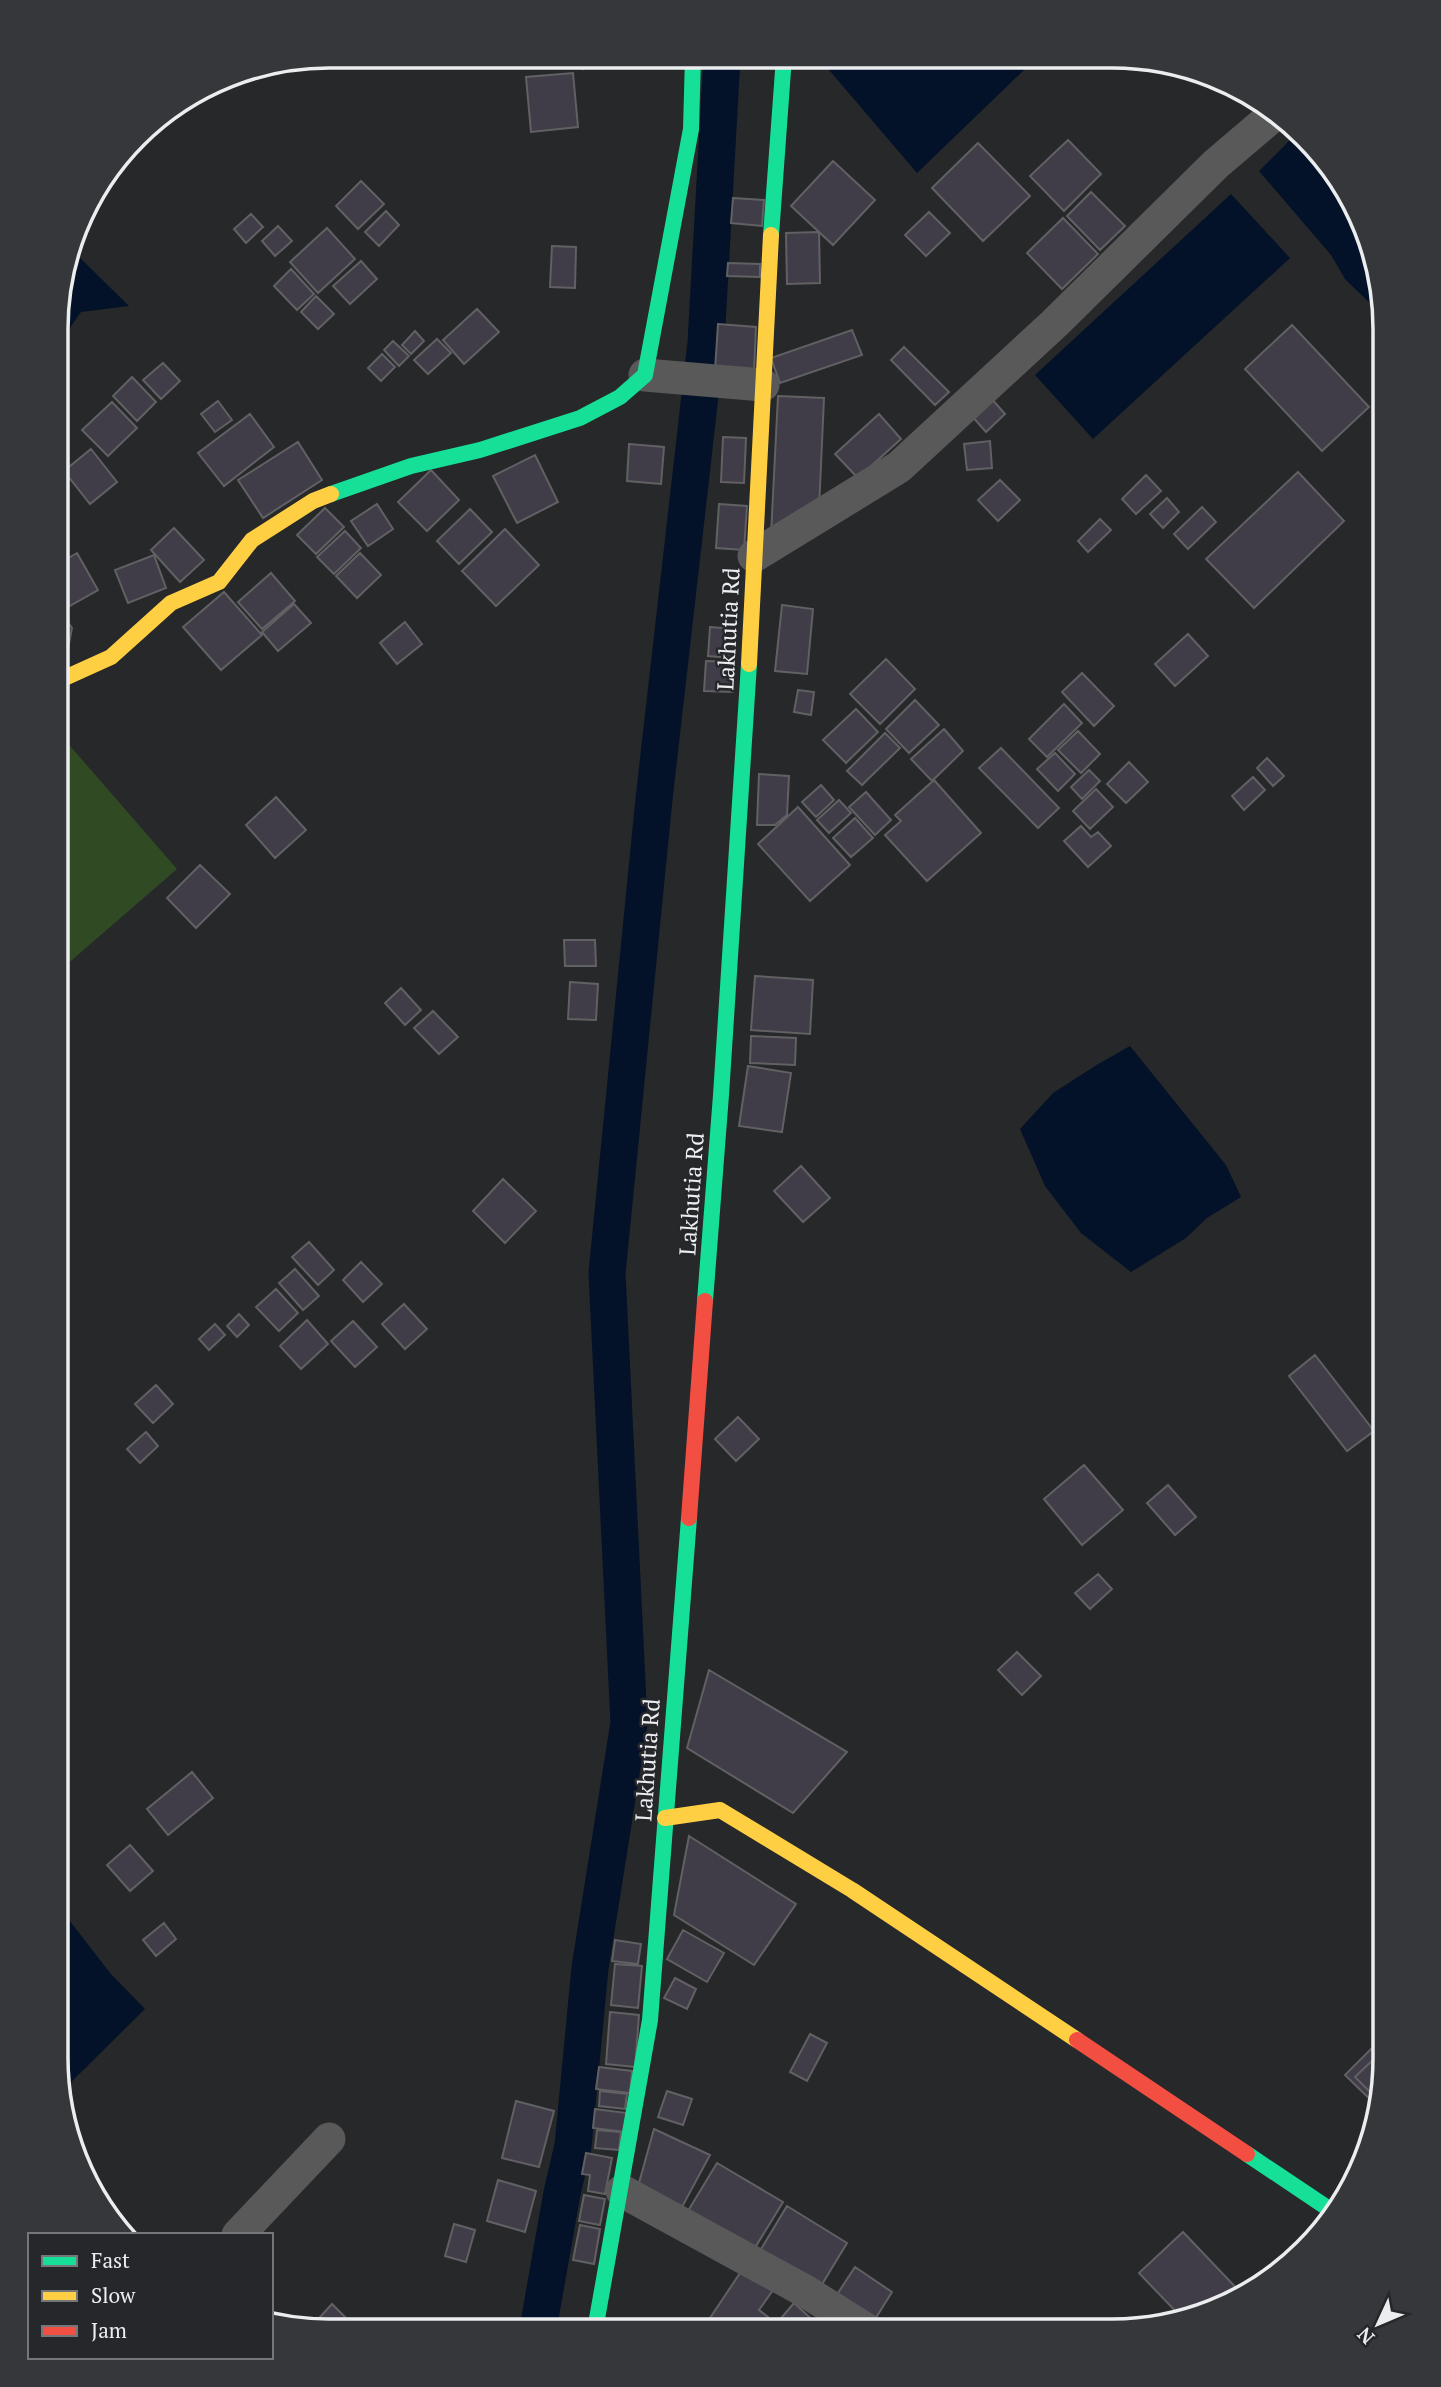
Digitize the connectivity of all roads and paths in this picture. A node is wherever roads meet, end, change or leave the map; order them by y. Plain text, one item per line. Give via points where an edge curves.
1 (693, 68) edge
2 (783, 68) edge
3 (1268, 120) edge
4 (654, 376) junction
5 (763, 385) junction
6 (754, 556) junction
7 (68, 676) edge
8 (666, 1818) junction
9 (329, 2139) dead end
10 (622, 2191) junction
11 (1326, 2207) edge
12 (240, 2233) edge
13 (597, 2319) edge
14 (850, 2319) edge

1 - 4 street via 691,129
2 - 5 street, Lakhutia Rd
3 - 6 street via 1216,164 1055,323 899,467
4 - 5 street
4 - 7 street via 580,418 411,466 313,501 252,540 219,582 171,603 111,657
5 - 6 street, Lakhutia Rd
6 - 8 street, Lakhutia Rd via 721,1095
8 - 10 street, Lakhutia Rd via 650,2020
8 - 11 street via 720,1810 852,1890
9 - 12 street
10 - 13 street, Lakhutia Rd
10 - 14 street

